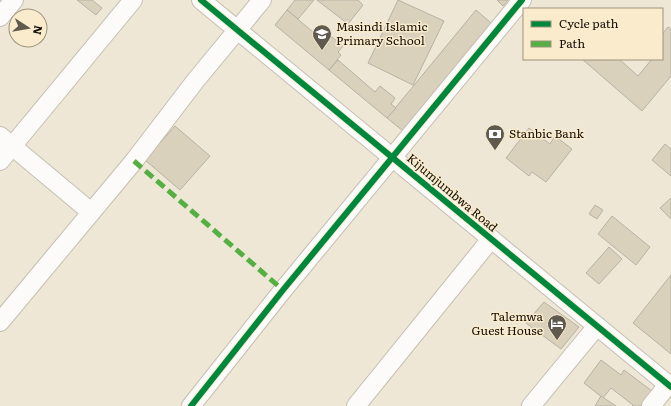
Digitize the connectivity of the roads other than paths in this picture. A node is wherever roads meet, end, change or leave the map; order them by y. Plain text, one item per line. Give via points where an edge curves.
1 (14, 0) edge
2 (133, 0) edge
3 (201, 0) edge
4 (262, 0) edge
5 (522, 0) edge
6 (0, 17) edge
7 (239, 30) junction
8 (6, 140) edge
9 (393, 158) junction
10 (0, 161) edge
11 (92, 212) junction
12 (491, 239) junction
13 (0, 322) edge
14 (597, 326) junction
15 (670, 386) edge
16 (191, 406) edge
17 (356, 406) edge
18 (531, 406) edge
19 (651, 406) edge

1 - 6 street
2 - 8 street
3 - 7 street, Kijumjumbwa Road
4 - 7 street
5 - 9 street
7 - 9 street, Kijumjumbwa Road
7 - 11 street via 196,80
8 - 10 street
8 - 11 street
9 - 12 street, Kijumjumbwa Road
9 - 16 street
11 - 13 street
12 - 14 street, Kijumjumbwa Road
12 - 17 street
14 - 15 street, Kijumjumbwa Road
14 - 18 street
15 - 19 street

